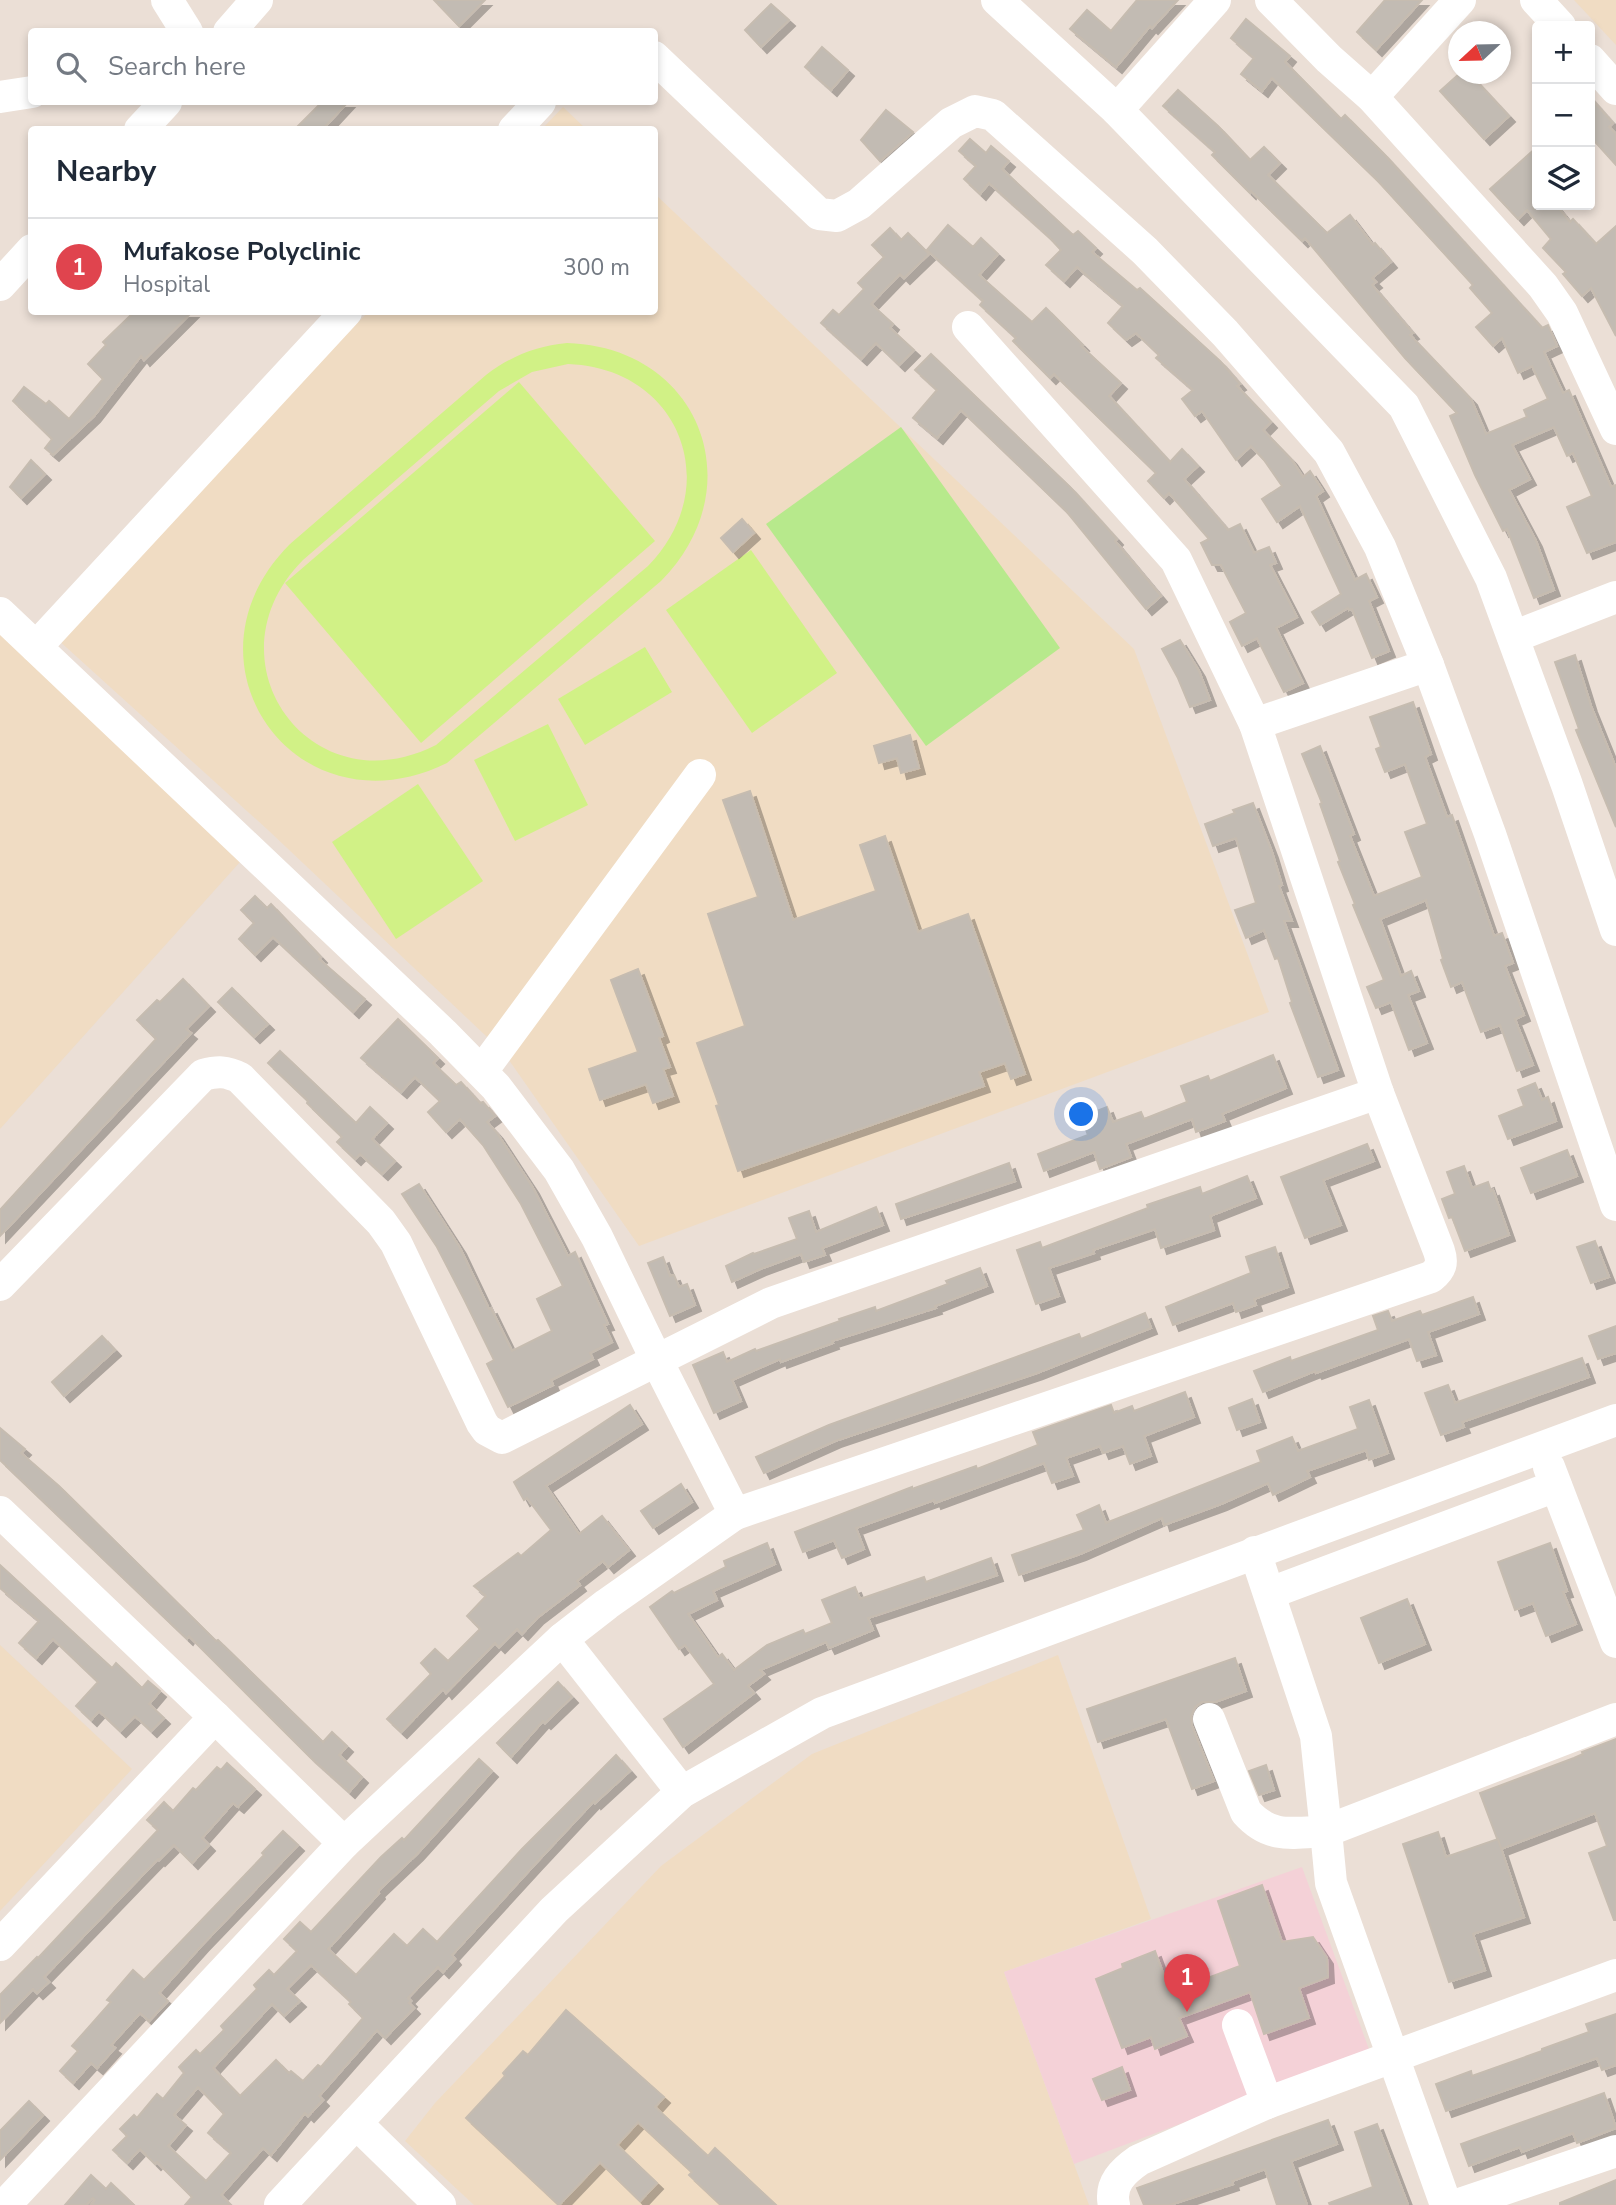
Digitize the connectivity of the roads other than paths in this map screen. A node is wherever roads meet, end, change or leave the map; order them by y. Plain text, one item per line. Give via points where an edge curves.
1 (167, 0) edge
2 (257, 0) edge
3 (997, 0) edge
4 (1215, 0) edge
5 (1271, 0) edge
6 (1460, 0) edge
7 (1536, 0) edge
8 (1555, 21) edge
9 (184, 28) edge
10 (232, 28) edge
11 (658, 61) edge
12 (1595, 66) edge
13 (1616, 89) edge
14 (28, 93) edge
15 (0, 97) edge
16 (1372, 97) junction
17 (163, 105) edge
18 (537, 105) edge
19 (1117, 110) junction
20 (144, 126) edge
21 (518, 126) edge
22 (28, 254) edge
23 (0, 285) edge
24 (343, 315) edge
25 (968, 327) dead end
26 (1616, 429) edge
27 (1616, 597) edge
28 (0, 613) edge
29 (1513, 637) junction
30 (36, 647) junction
31 (1428, 665) junction
32 (1255, 724) junction
33 (699, 775) dead end
34 (1616, 930) edge
35 (482, 1070) junction
36 (1378, 1093) junction
37 (1616, 1205) edge
38 (0, 1285) edge
39 (656, 1359) junction
40 (1616, 1420) edge
41 (1541, 1446) junction
42 (1556, 1486) junction
43 (0, 1513) edge
44 (735, 1514) junction
45 (1255, 1552) junction
46 (1270, 1593) junction
47 (562, 1639) junction
48 (1616, 1642) edge
49 (215, 1717) junction
50 (1616, 1718) edge
51 (1209, 1719) dead end
52 (682, 1792) junction
53 (1326, 1831) junction
54 (344, 1843) junction
55 (0, 1945) edge
56 (1616, 1975) edge
57 (1238, 2025) dead end
58 (1393, 2056) junction
59 (1267, 2103) junction
60 (356, 2123) junction
61 (1616, 2151) edge
62 (5, 2205) edge
63 (280, 2205) edge
64 (440, 2205) edge
65 (1115, 2205) edge
66 (1446, 2205) edge
67 (1457, 2205) edge

1 - 9 street
2 - 10 street
3 - 19 street
4 - 19 street
5 - 16 street
6 - 16 street
7 - 8 street
11 - 31 street via 820,214 837,216 859,204 951,123 975,111 993,115 1145,251 1225,333 1329,452 1380,547
12 - 13 street
14 - 15 street
16 - 26 street via 1543,286 1562,313
17 - 20 street
18 - 21 street
19 - 29 street via 1404,406 1491,578
22 - 23 street
24 - 30 street
25 - 32 street via 1176,560
27 - 29 street
28 - 30 street
29 - 34 street
30 - 35 street
31 - 32 street
31 - 37 street
32 - 36 street
33 - 35 street
35 - 39 street via 559,1170
36 - 39 street via 771,1303
36 - 44 street via 1441,1259 1439,1270 1431,1277
38 - 39 street via 203,1075 228,1072 240,1078 381,1222 396,1243 482,1423 492,1433 502,1438
39 - 44 street
40 - 41 street
41 - 42 street
41 - 45 street
42 - 46 street
42 - 48 street
43 - 49 street
44 - 47 street
45 - 46 street
45 - 52 street via 821,1713
46 - 53 street via 1316,1736
47 - 52 street
47 - 54 street
49 - 54 street
49 - 55 street
50 - 53 street
51 - 53 street via 1246,1812 1256,1824 1277,1833
52 - 60 street via 554,1910
53 - 58 street via 1331,1883
54 - 62 street
56 - 58 street
57 - 59 street
58 - 59 street
58 - 66 street
59 - 65 street via 1139,2160 1116,2183
60 - 63 street
60 - 64 street
61 - 67 street

